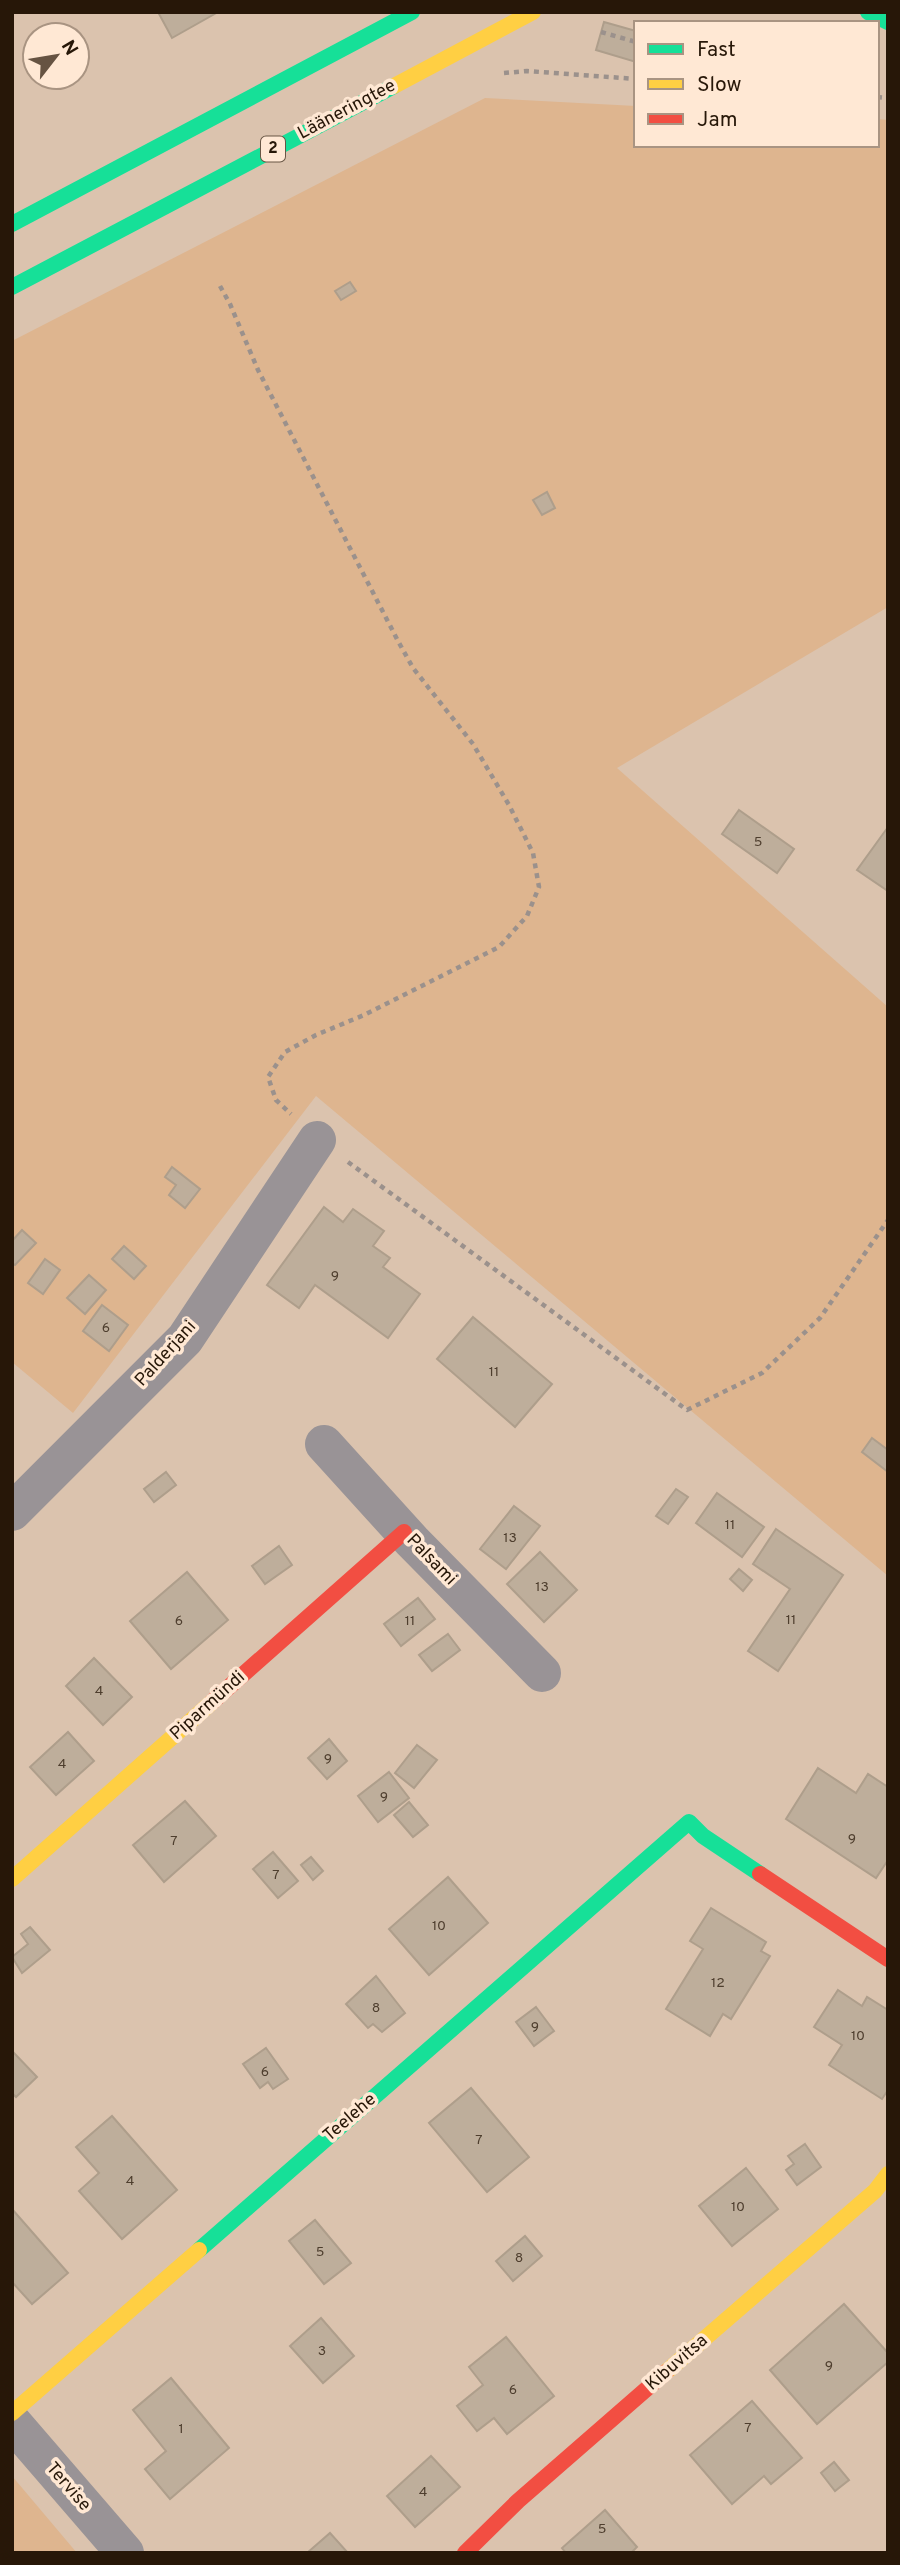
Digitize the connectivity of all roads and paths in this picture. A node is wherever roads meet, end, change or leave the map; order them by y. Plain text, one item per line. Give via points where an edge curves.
1 (412, 12) edge
2 (533, 12) edge
3 (868, 12) edge
4 (888, 22) edge
5 (601, 32) dead end
6 (634, 41) edge
7 (12, 224) edge
8 (220, 286) dead end
9 (12, 287) edge
10 (317, 1140) junction
11 (888, 1220) edge
12 (324, 1444) dead end
13 (12, 1512) edge
14 (404, 1532) junction
15 (542, 1673) dead end
16 (12, 1880) edge
17 (888, 1959) edge
18 (888, 2174) edge
19 (12, 2413) edge
20 (12, 2422) edge
21 (124, 2553) edge
22 (465, 2553) edge

1 - 7 main road
2 - 9 main road, Lääneringtee / 2
3 - 4 main road
5 - 6 path
8 - 10 path via 258,370 413,668 472,744 509,805 533,853 539,887 527,916 499,947 285,1052 268,1077 276,1100
10 - 11 path via 687,1410 762,1373 820,1318
10 - 13 street, Palderjani via 185,1339
12 - 14 street, Palsami
14 - 15 street, Palsami
14 - 16 main road, Piparmündi
17 - 19 main road, Teelehe via 703,1836 689,1822
18 - 22 main road, Kibuvitsa via 876,2191 528,2492
20 - 21 street, Tervise

